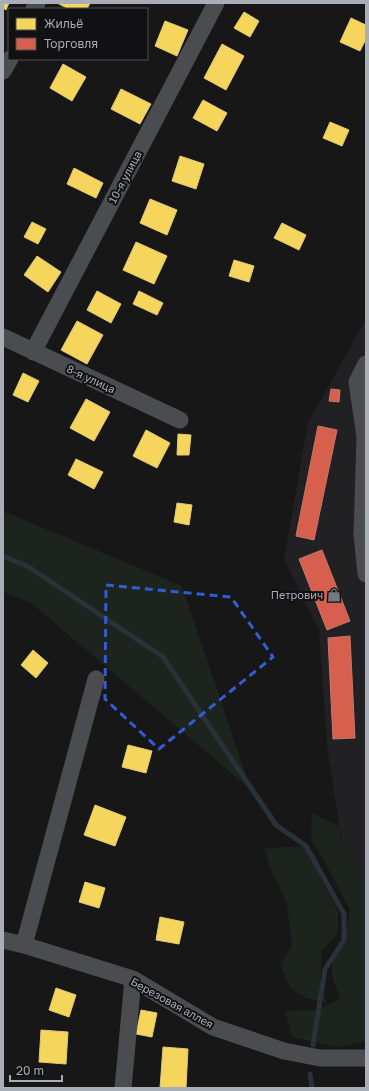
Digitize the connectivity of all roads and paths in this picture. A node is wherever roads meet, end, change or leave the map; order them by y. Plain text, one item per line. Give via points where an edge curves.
1 (216, 3) edge
2 (3, 337) edge
3 (33, 352) junction
4 (366, 364) edge
5 (180, 420) dead end
6 (366, 436) edge
7 (366, 574) edge
8 (96, 679) dead end
9 (3, 940) edge
10 (24, 945) junction
11 (132, 979) junction
12 (366, 1058) edge
13 (124, 1088) edge

1 - 3 street, 10-я улица
2 - 3 street, 8-я улица
3 - 5 street, 8-я улица
4 - 6 street via 357,382
6 - 7 street via 362,535
8 - 10 street
9 - 10 street, Березовая аллея
10 - 11 street, Березовая аллея
11 - 12 street, Березовая аллея via 213,1027 284,1050 320,1058
11 - 13 street

